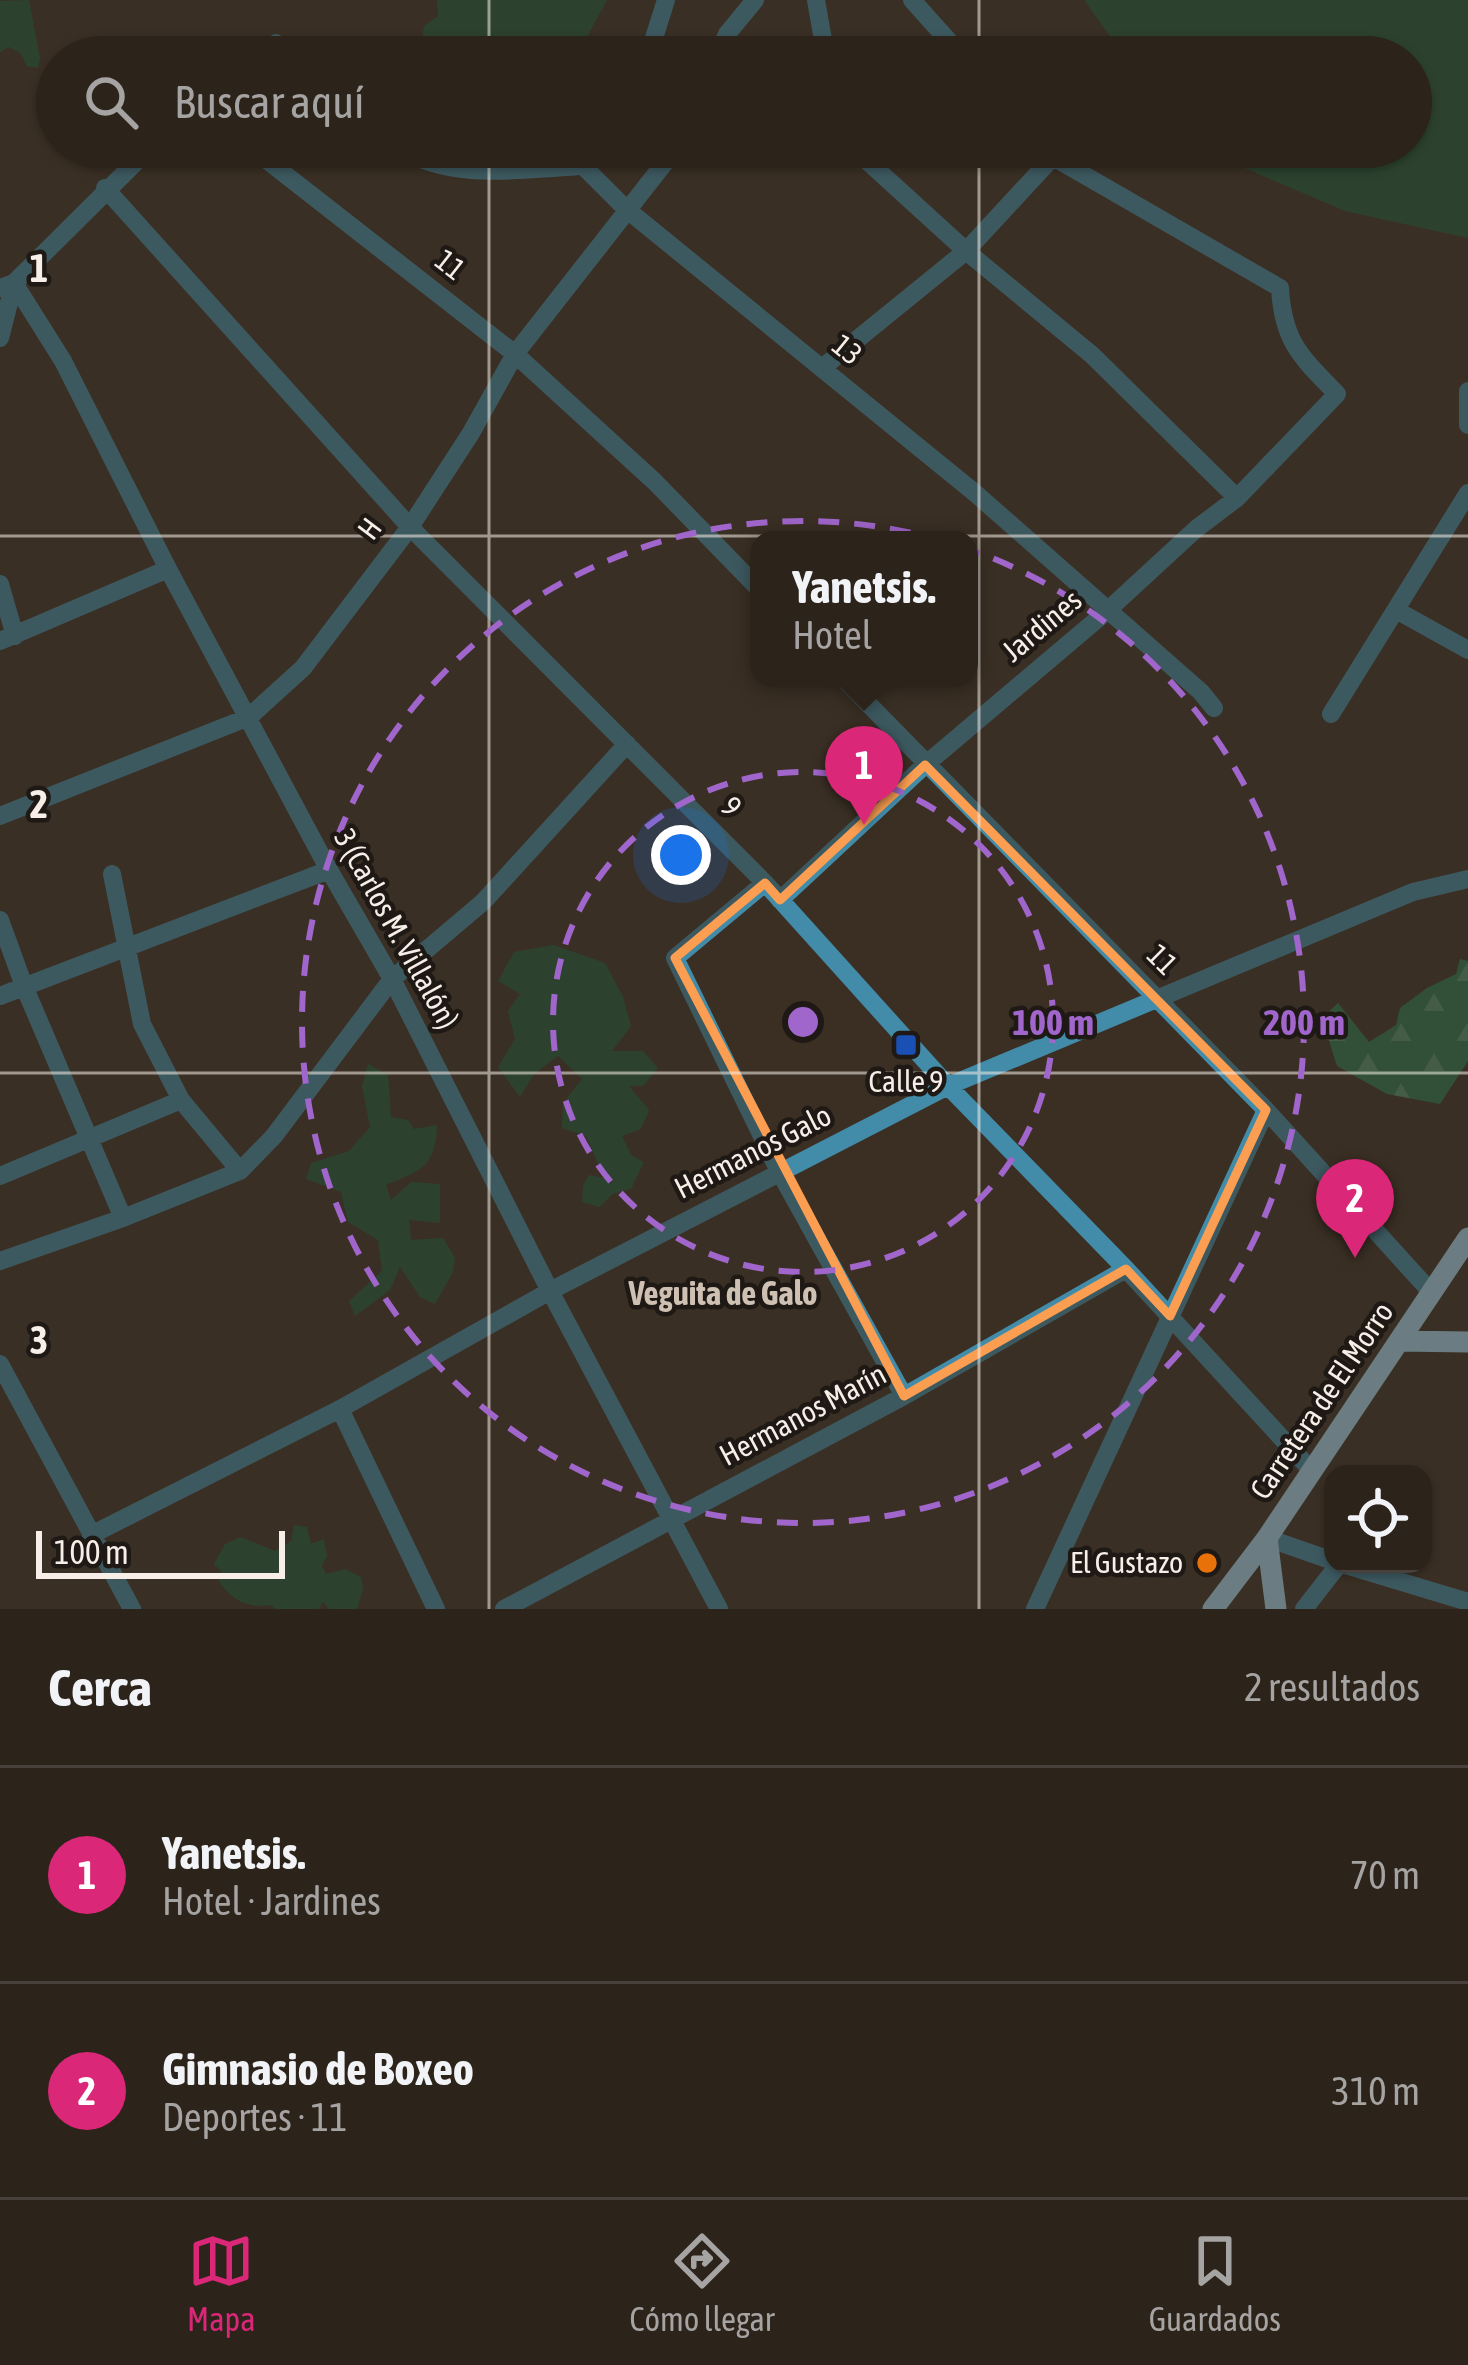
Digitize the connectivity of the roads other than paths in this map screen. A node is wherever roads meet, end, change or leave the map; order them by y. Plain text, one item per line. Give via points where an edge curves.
1 (666, 0) edge
2 (755, 0) edge
3 (816, 0) edge
4 (912, 0) edge
5 (655, 36) edge
6 (726, 36) edge
7 (822, 36) edge
8 (944, 36) edge
9 (127, 168) edge
10 (277, 168) edge
11 (456, 168) edge
12 (502, 168) edge
13 (585, 168) edge
14 (659, 168) edge
15 (875, 168) edge
16 (1035, 168) edge
17 (1075, 168) edge
18 (105, 188) junction
19 (625, 208) junction
20 (966, 250) junction
21 (7, 285) edge
22 (0, 338) edge
23 (515, 354) junction
24 (822, 368) junction
25 (1468, 392) edge
26 (1468, 425) edge
27 (1468, 494) edge
28 (1237, 498) junction
29 (410, 526) junction
30 (168, 569) junction
31 (750, 580) edge
32 (0, 584) edge
33 (1396, 610) junction
34 (1107, 611) junction
35 (8, 639) edge
36 (1468, 650) edge
37 (851, 687) edge
38 (1214, 708) dead end
39 (1331, 714) dead end
40 (249, 717) junction
41 (627, 744) junction
42 (925, 765) junction
43 (0, 816) edge
44 (329, 870) junction
45 (112, 874) dead end
46 (1468, 879) edge
47 (765, 883) junction
48 (780, 900) junction
49 (0, 920) edge
50 (127, 948) junction
51 (392, 979) junction
52 (24, 986) junction
53 (0, 996) edge
54 (1156, 997) junction
55 (948, 1086) junction
56 (181, 1100) junction
57 (1266, 1110) junction
58 (89, 1138) junction
59 (240, 1171) junction
60 (779, 1171) junction
61 (0, 1176) edge
62 (123, 1218) junction
63 (1468, 1238) edge
64 (0, 1261) edge
65 (1126, 1269) junction
66 (550, 1292) junction
67 (1431, 1292) junction
68 (1170, 1316) junction
69 (1399, 1341) junction
70 (1468, 1342) edge
71 (0, 1364) edge
72 (904, 1396) junction
73 (340, 1408) junction
74 (1312, 1471) junction
75 (669, 1520) junction
76 (91, 1534) junction
77 (1267, 1538) junction
78 (1324, 1558) edge
79 (1331, 1573) edge
80 (1371, 1573) edge
81 (1468, 1602) edge
82 (132, 1609) edge
83 (436, 1609) edge
84 (504, 1609) edge
85 (718, 1609) edge
86 (1035, 1609) edge
87 (1213, 1609) edge
88 (1276, 1609) edge
89 (1304, 1609) edge

1 - 5 street
2 - 6 street
3 - 7 street
4 - 8 street
9 - 18 street
10 - 23 street, 11
11 - 12 street
13 - 19 street, 13
14 - 19 street, H
15 - 20 street
16 - 20 street
17 - 28 street, Jardines via 1280,288 1282,323 1298,355 1337,394
18 - 21 street
18 - 29 street, 9
19 - 23 street, H
19 - 24 street, 13
20 - 24 street
20 - 28 street via 1092,355
21 - 22 street
21 - 30 street, 3 (Carlos M. Villalón) via 64,361
23 - 29 street, H
23 - 31 street, 11
24 - 34 street, 13
25 - 26 street
27 - 33 street
28 - 34 street, Jardines
29 - 40 street, H via 303,668
29 - 41 street, 9
30 - 35 street
30 - 40 street, 3 (Carlos M. Villalón)
32 - 35 street
33 - 36 street
33 - 39 street
34 - 38 street, 13
34 - 42 street, Jardines
37 - 42 street, 11
40 - 43 street, H
40 - 44 street, 3 (Carlos M. Villalón)
41 - 47 street, 9
41 - 51 street via 483,902
42 - 48 street, Jardines
42 - 54 street, 11
44 - 50 street
44 - 51 street, 3 (Carlos M. Villalón)
45 - 50 street
46 - 54 street, Hermanos Galo via 1414,892
47 - 48 street, 9
47 - 60 street via 675,958
48 - 55 street, 9
49 - 52 street
50 - 52 street
50 - 56 street via 142,1024
51 - 59 street
51 - 66 street, 3 (Carlos M. Villalón)
52 - 53 street
52 - 58 street
54 - 55 street, Hermanos Galo
54 - 57 street, 11
55 - 60 street, Hermanos Galo
55 - 65 street, 9
56 - 58 street
56 - 59 street
57 - 67 street, 11
57 - 68 street
58 - 61 street
58 - 62 street
59 - 62 street
60 - 66 street, Hermanos Galo
60 - 72 street
62 - 64 street
63 - 67 main road, Carretera de El Morro
65 - 68 street, 9
65 - 72 street, Hermanos Marín
66 - 73 street, Hermanos Galo
66 - 75 street, 3 (Carlos M. Villalón)
67 - 69 main road, Carretera de El Morro
68 - 74 street, 9
68 - 86 street
69 - 70 main road
69 - 74 main road, Carretera de El Morro
71 - 76 street
72 - 75 street, Hermanos Marín
73 - 76 street, Hermanos Galo
73 - 83 street
74 - 77 main road, Carretera de El Morro
75 - 84 street, Hermanos Marín
75 - 85 street, 3 (Carlos M. Villalón)
76 - 82 street
77 - 78 street
77 - 87 main road, Carretera de El Morro
77 - 88 main road
79 - 89 street
80 - 81 street

